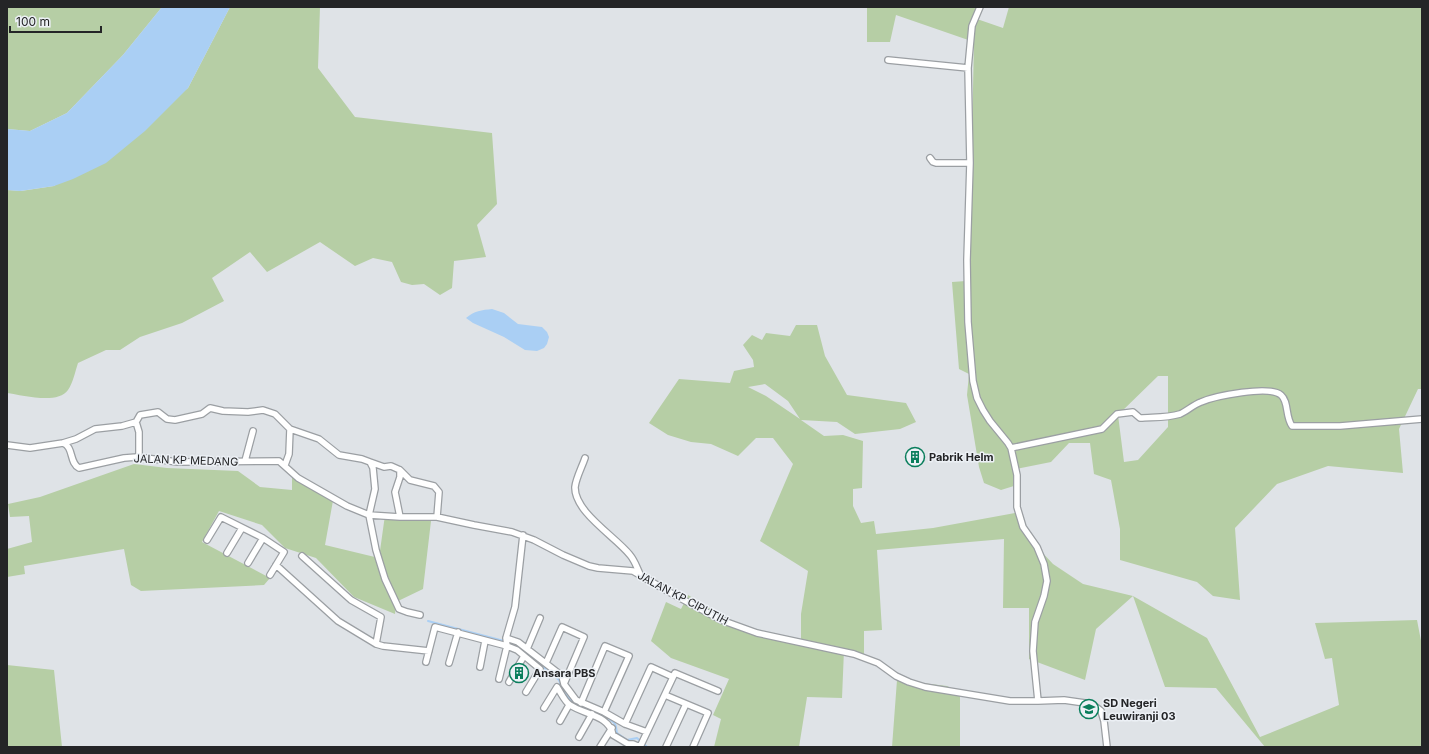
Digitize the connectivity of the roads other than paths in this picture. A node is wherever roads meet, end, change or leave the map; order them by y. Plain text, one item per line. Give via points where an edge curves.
1 (980, 7) edge
2 (888, 60) dead end
3 (968, 68) junction
4 (930, 158) dead end
5 (970, 163) junction
6 (1422, 419) edge
7 (136, 422) junction
8 (290, 429) junction
9 (253, 431) dead end
10 (63, 443) junction
11 (7, 445) edge
12 (1011, 448) junction
13 (137, 457) junction
14 (585, 458) dead end
15 (245, 461) junction
16 (370, 462) junction
17 (285, 465) junction
18 (400, 470) junction
19 (369, 515) junction
20 (400, 517) junction
21 (437, 517) junction
22 (242, 528) junction
23 (522, 535) junction
24 (263, 538) junction
25 (207, 540) dead end
26 (227, 553) dead end
27 (302, 556) dead end
28 (248, 563) dead end
29 (276, 565) junction
30 (640, 574) junction
31 (270, 575) dead end
32 (420, 615) dead end
33 (540, 618) dead end
34 (458, 632) junction
35 (506, 638) junction
36 (485, 641) junction
37 (376, 644) junction
38 (506, 646) junction
39 (527, 649) junction
40 (429, 651) junction
41 (524, 656) junction
42 (426, 662) dead end
43 (449, 663) dead end
44 (546, 663) junction
45 (480, 667) dead end
46 (673, 677) junction
47 (499, 679) dead end
48 (509, 682) dead end
49 (564, 684) junction
50 (718, 691) dead end
51 (526, 692) dead end
52 (665, 695) junction
53 (1038, 701) junction
54 (581, 703) junction
55 (686, 704) junction
56 (569, 705) junction
57 (544, 708) dead end
58 (604, 712) junction
59 (592, 714) junction
60 (560, 721) dead end
61 (625, 724) junction
62 (612, 728) junction
63 (647, 732) junction
64 (579, 736) dead end
65 (632, 746) edge
66 (600, 747) edge
67 (640, 747) edge
68 (666, 747) edge
69 (693, 747) edge
70 (1107, 747) edge

1 - 3 street via 972,26
2 - 3 street
3 - 5 street
4 - 5 street via 936,163
5 - 12 street via 967,224 968,322 973,381 977,398 990,421
6 - 12 street via 1299,427 1292,426 1288,421 1286,402 1282,395 1265,391 1232,393 1201,402 1180,414 1140,418 1133,412 1117,414 1102,428
7 - 8 street via 140,415 158,412 175,420 202,414 210,408 242,412 263,410 275,414
7 - 10 street via 95,429 76,440
7 - 13 street via 139,432
8 - 16 street via 319,439 339,455
8 - 17 street via 289,454
9 - 15 street
10 - 11 street via 30,448
10 - 13 street, JALAN KP MEDANG via 79,468
12 - 53 street via 1023,527 1037,547 1047,581 1035,622 1033,651
13 - 15 street, JALAN KP MEDANG via 178,462
14 - 30 street via 575,487 576,499 589,516 630,555
15 - 17 street, JALAN KP MEDANG via 276,460
16 - 18 street
16 - 19 street via 375,489
17 - 19 street, JALAN KP CIPUTIH via 298,478 347,506
18 - 20 street via 395,492
18 - 21 street via 410,480 434,486 439,492
19 - 20 street, JALAN KP CIPUTIH
19 - 32 street via 385,579 399,609
20 - 21 street, JALAN KP CIPUTIH
21 - 23 street, JALAN KP CIPUTIH
22 - 24 street
22 - 25 street via 221,517
22 - 26 street
23 - 30 street, JALAN KP CIPUTIH via 589,566 632,570
23 - 35 street via 515,607
24 - 28 street
24 - 29 street via 284,552
27 - 37 street via 351,600 381,617
29 - 31 street
29 - 37 street via 338,621
30 - 53 street, JALAN KP CIPUTIH via 721,620 756,632 854,654 878,663 909,682 1010,701
33 - 39 street
34 - 36 street
34 - 40 street via 435,627
34 - 43 street
35 - 38 street
35 - 39 street via 518,642
36 - 38 street
36 - 45 street
37 - 40 street
38 - 41 street
38 - 47 street
39 - 44 street
40 - 42 street
41 - 48 street
41 - 51 street via 540,669
44 - 49 street via 562,676
44 - 49 street via 562,627 584,636
46 - 50 street via 675,674
46 - 52 street
46 - 61 street via 651,667
49 - 54 street
52 - 55 street
52 - 63 street
53 - 70 street, JALAN KP CIPUTIH via 1064,700 1092,704 1101,711
54 - 58 street
54 - 58 street via 605,646 629,656
55 - 68 street
55 - 69 street via 708,713
56 - 57 street via 557,687
56 - 59 street
56 - 60 street
58 - 61 street
59 - 62 street
59 - 64 street
61 - 63 street
62 - 65 street via 613,735
62 - 66 street
63 - 67 street
65 - 67 street

